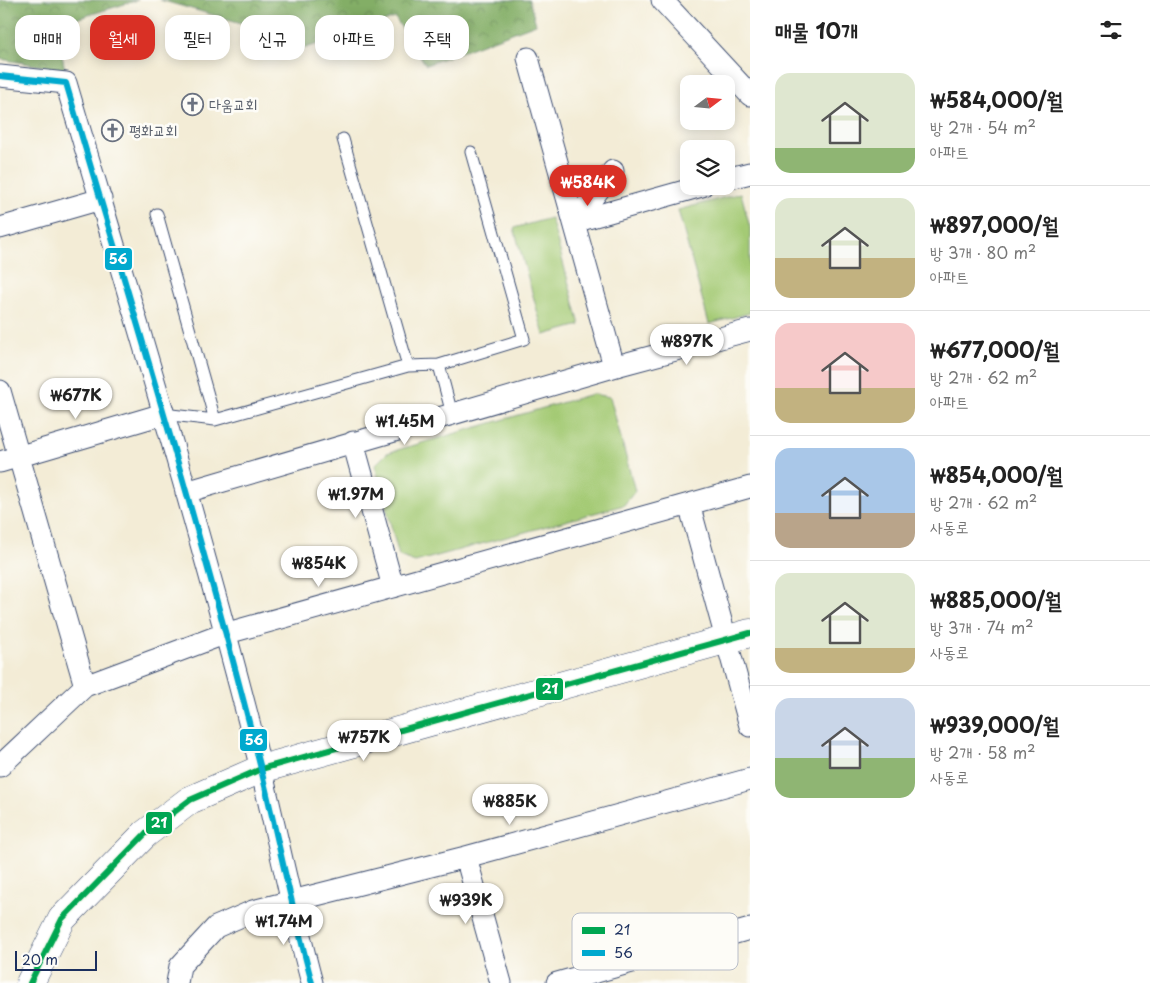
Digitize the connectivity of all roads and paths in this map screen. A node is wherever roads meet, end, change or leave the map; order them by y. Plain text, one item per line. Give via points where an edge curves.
1 (662, 0) edge
2 (528, 58) dead end
3 (0, 76) edge
4 (750, 95) edge
5 (343, 139) dead end
6 (471, 152) dead end
7 (613, 171) dead end
8 (750, 173) edge
9 (735, 177) edge
10 (680, 192) edge
11 (101, 199) junction
12 (157, 214) dead end
13 (574, 222) junction
14 (0, 228) edge
15 (750, 330) edge
16 (439, 365) junction
17 (408, 366) junction
18 (614, 366) junction
19 (0, 391) edge
20 (162, 414) junction
21 (452, 414) junction
22 (216, 420) junction
23 (354, 442) junction
24 (9, 459) edge
25 (750, 487) edge
26 (186, 492) junction
27 (689, 504) junction
28 (394, 587) junction
29 (224, 634) junction
30 (738, 636) edge
31 (85, 686) junction
32 (750, 726) edge
33 (0, 766) edge
34 (261, 769) junction
35 (750, 779) edge
36 (466, 857) junction
37 (290, 900) junction
38 (603, 970) edge
39 (30, 983) edge
40 (177, 983) edge
41 (312, 983) edge
42 (502, 983) edge
43 (557, 983) edge

1 - 4 street
2 - 13 street
3 - 11 street via 66,83
5 - 17 lane
6 - 16 lane via 524,339
7 - 13 street
8 - 9 street
10 - 13 street
11 - 14 street
11 - 20 street
12 - 22 lane
13 - 18 street
15 - 18 street
16 - 17 lane
16 - 21 lane
17 - 22 lane
18 - 21 street
19 - 24 street
20 - 22 lane
20 - 24 street
20 - 26 street
21 - 23 street
23 - 26 street
23 - 28 street
24 - 31 street
25 - 27 street
26 - 29 street
27 - 28 street
27 - 30 street
28 - 29 street
29 - 31 street
29 - 34 street
30 - 32 street
30 - 34 street
31 - 33 street
34 - 37 street
34 - 39 street via 190,800 145,834 62,919
35 - 36 street
36 - 37 street
36 - 42 street
37 - 40 street via 252,911 216,927 180,966
37 - 41 street
38 - 43 street

